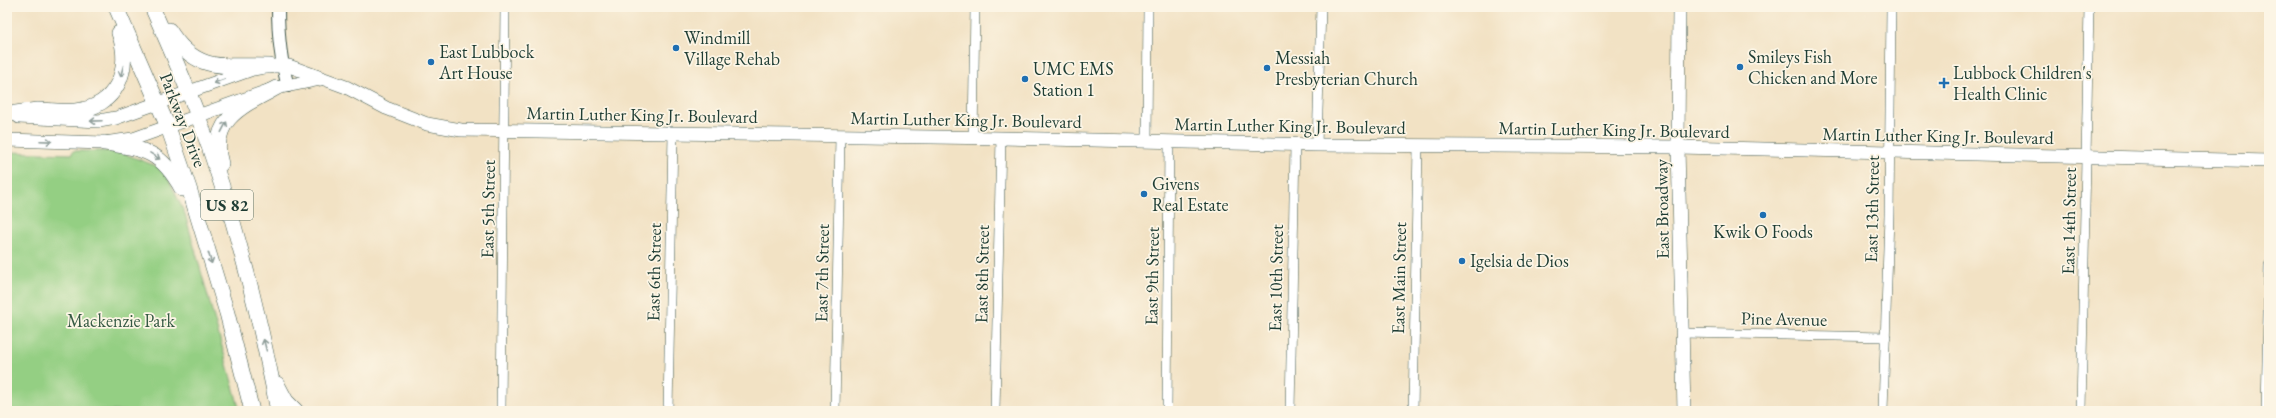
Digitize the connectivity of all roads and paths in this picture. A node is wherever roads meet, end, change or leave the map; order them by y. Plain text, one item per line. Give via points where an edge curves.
1 (110, 7) edge
2 (116, 7) edge
3 (152, 7) edge
4 (155, 7) edge
5 (278, 7) edge
6 (505, 7) edge
7 (975, 7) edge
8 (1148, 7) edge
9 (1321, 7) edge
10 (1679, 7) edge
11 (1891, 7) edge
12 (2089, 7) edge
13 (276, 66) junction
14 (321, 78) junction
15 (282, 87) junction
16 (188, 92) junction
17 (158, 103) junction
18 (7, 116) edge
19 (198, 116) junction
20 (168, 127) junction
21 (505, 131) junction
22 (673, 134) junction
23 (840, 136) junction
24 (973, 137) junction
25 (1001, 138) junction
26 (7, 140) edge
27 (104, 142) junction
28 (1147, 142) junction
29 (1170, 142) junction
30 (1295, 145) junction
31 (1318, 145) junction
32 (1418, 146) junction
33 (1678, 148) junction
34 (1889, 152) junction
35 (2086, 157) junction
36 (2269, 161) edge
37 (204, 239) junction
38 (243, 260) junction
39 (2269, 265) edge
40 (1683, 333) junction
41 (1886, 337) junction
42 (269, 364) junction
43 (252, 411) edge
44 (278, 411) edge
45 (296, 411) edge
46 (501, 411) edge
47 (668, 411) edge
48 (835, 411) edge
49 (995, 411) edge
50 (1166, 411) edge
51 (1290, 411) edge
52 (1413, 411) edge
53 (1684, 411) edge
54 (1883, 411) edge
55 (2082, 411) edge
56 (2266, 411) edge

1 -> 18 highway via 125,58 118,84 110,94 99,103 75,111 38,110
2 - 17 highway, Parkway Drive / US 82
3 - 16 highway, Parkway Drive / US 82
4 - 13 highway via 178,44 191,57 217,66
5 - 13 street
6 - 21 street, East 5th Street
7 - 24 street
8 - 28 street
9 - 31 street
10 - 33 main road, East Broadway
11 - 34 street, East 13th Street
12 - 35 street, East 14th Street
13 - 14 main road, Martin Luther King Jr. Boulevard via 289,66
13 - 15 street
13 -> 16 main road, Martin Luther King Jr. Boulevard via 253,69
14 - 15 main road
14 - 21 main road, Martin Luther King Jr. Boulevard via 427,124 461,130
15 - 19 main road
38 -> 15 highway via 232,202 219,159 221,131 230,115 248,102
16 - 17 main road, Martin Luther King Jr. Boulevard
16 - 19 highway, Parkway Drive / US 82
17 -> 18 main road, Martin Luther King Jr. Boulevard via 116,118 99,121
17 - 20 highway, Parkway Drive / US 82
19 - 20 main road
19 - 38 highway, Parkway Drive / US 82
20 - 27 main road via 133,139
20 - 37 highway, Parkway Drive / US 82
21 - 22 main road, Martin Luther King Jr. Boulevard
21 - 46 street, East 5th Street
22 - 23 main road, Martin Luther King Jr. Boulevard
22 - 47 street, East 6th Street
23 - 24 main road, Martin Luther King Jr. Boulevard
23 - 48 street, East 7th Street
24 - 25 main road, Martin Luther King Jr. Boulevard
25 - 28 main road, Martin Luther King Jr. Boulevard
25 - 49 street, East 8th Street
26 -> 27 main road
27 -> 37 highway via 150,152 170,168
28 - 29 main road, Martin Luther King Jr. Boulevard
29 - 30 main road, Martin Luther King Jr. Boulevard
29 - 50 street, East 9th Street
30 - 31 main road, Martin Luther King Jr. Boulevard
30 - 51 street, East 10th Street
31 - 32 main road, Martin Luther King Jr. Boulevard
32 - 33 main road, Martin Luther King Jr. Boulevard
32 - 52 street, East Main Street
33 - 34 main road, Martin Luther King Jr. Boulevard
33 - 40 main road, East Broadway
34 - 35 main road, Martin Luther King Jr. Boulevard
34 - 41 street, East 13th Street
35 - 36 main road, Martin Luther King Jr. Boulevard
35 - 55 street, East 14th Street
37 -> 43 highway, Parkway Drive / US 82 via 227,313
42 -> 38 highway, Parkway Drive / US 82
39 - 56 street
40 - 41 street, Pine Avenue
40 - 53 main road, East Broadway
41 - 54 street, East 13th Street
42 - 44 highway, Parkway Drive / US 82
42 - 45 highway via 284,396

